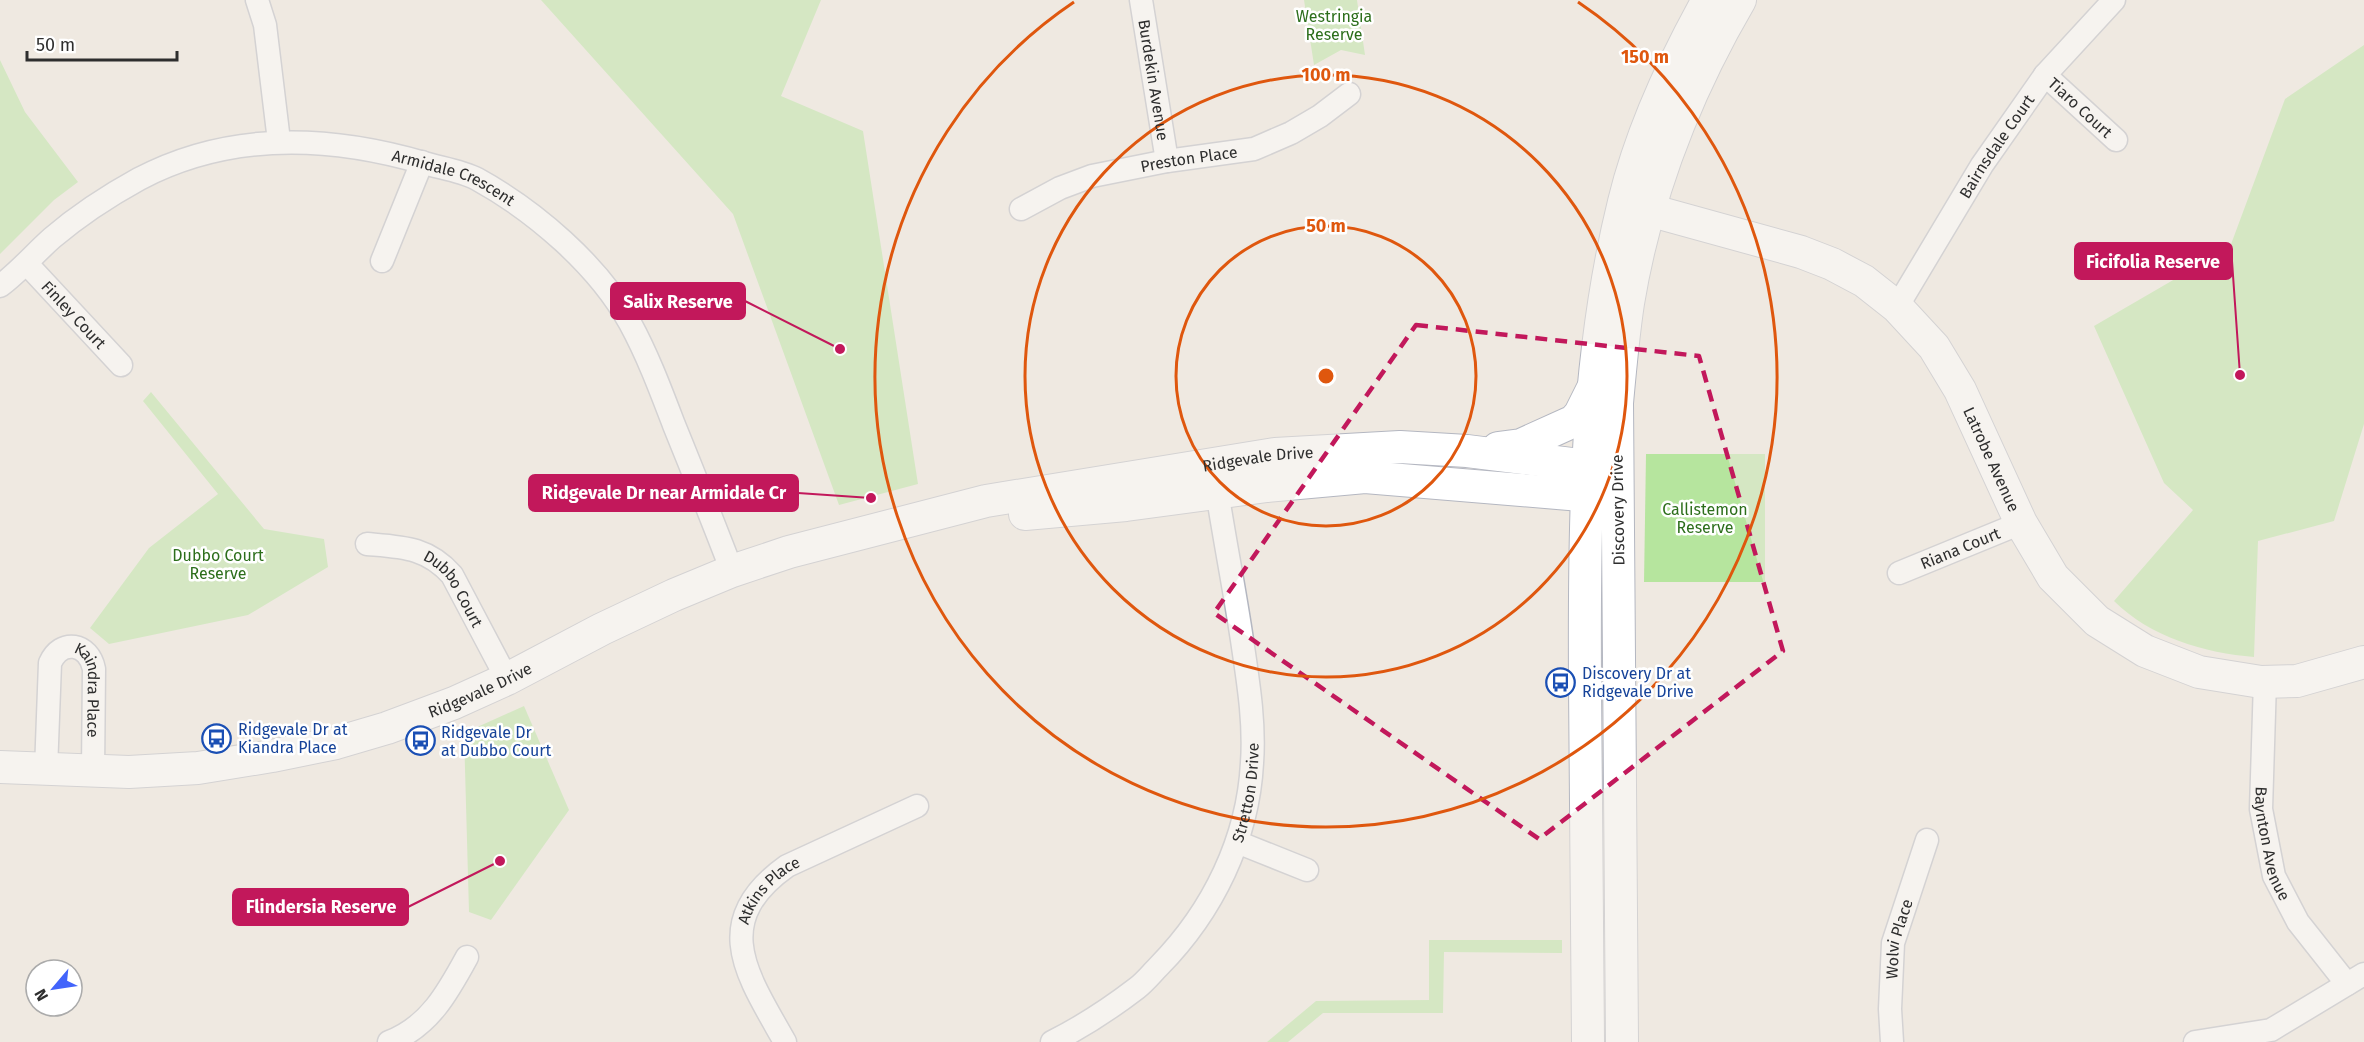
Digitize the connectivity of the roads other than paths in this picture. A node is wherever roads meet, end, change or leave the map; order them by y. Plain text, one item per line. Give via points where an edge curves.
1 (257, 0) edge
2 (1142, 0) edge
3 (1708, 0) edge
4 (1740, 0) edge
5 (2114, 0) edge
6 (2044, 75) junction
7 (1349, 94) dead end
8 (2116, 140) dead end
9 (279, 141) junction
10 (1167, 161) junction
11 (422, 162) junction
12 (1637, 205) junction
13 (1021, 209) dead end
14 (382, 261) dead end
15 (27, 264) junction
16 (0, 286) edge
17 (1897, 307) junction
18 (121, 365) dead end
19 (1593, 389) junction
20 (1467, 451) junction
21 (1597, 476) junction
22 (1215, 479) junction
23 (2021, 523) junction
24 (367, 544) dead end
25 (732, 571) junction
26 (1899, 573) dead end
27 (2364, 662) edge
28 (507, 679) junction
29 (2265, 681) junction
30 (0, 767) edge
31 (46, 770) junction
32 (93, 772) junction
33 (917, 806) dead end
34 (1927, 840) dead end
35 (1237, 842) junction
36 (1307, 870) dead end
37 (467, 957) dead end
38 (2356, 979) edge
39 (389, 1042) edge
40 (785, 1042) edge
41 (1052, 1042) edge
42 (1588, 1042) edge
43 (1622, 1042) edge
44 (1892, 1042) edge
45 (2195, 1042) edge

1 - 9 street via 265,25
2 - 10 street, Burdekin Avenue
3 - 12 street, Discovery Drive via 1657,104
4 - 12 street, Discovery Drive
5 - 6 street, Bairnsdale Court
6 - 8 street, Tiaro Court
6 - 17 street, Bairnsdale Court via 1982,165
7 - 10 street, Preston Place via 1291,133 1254,149
9 - 11 street, Armidale Crescent via 338,143
9 - 15 street, Armidale Crescent via 224,149 140,178 86,210
10 - 13 street, Preston Place via 1092,176
11 - 14 street
11 - 25 street, Armidale Crescent via 475,178 515,203 578,256 604,286 629,322 653,372
12 - 17 street, Latrobe Avenue via 1812,256 1864,281
12 - 19 street, Discovery Drive via 1605,288
12 - 21 street, Discovery Drive via 1617,403
15 - 16 street, Armidale Crescent
15 - 18 street, Finley Court
17 - 23 street, Latrobe Avenue via 1934,347 1960,390
19 - 20 street via 1580,414 1559,429 1521,445
19 - 21 street, Discovery Drive
20 - 21 street, Ridgevale Drive
20 - 22 street, Ridgevale Drive via 1400,447 1275,454
21 - 22 street, Ridgevale Drive via 1528,489 1365,477
21 - 42 street, Discovery Drive
21 - 43 street, Discovery Drive via 1619,497
22 - 25 street, Ridgevale Drive via 986,501 789,552
22 - 35 street, Stretton Drive via 1252,723 1249,796
23 - 26 street, Riana Court
23 - 29 street, Latrobe Avenue via 2053,577 2097,621 2145,651 2199,672
24 - 28 street, Dubbo Court via 410,548 441,564 452,576
25 - 28 street, Ridgevale Drive via 602,629
27 - 29 street, Latrobe Avenue via 2296,681
28 - 32 street, Ridgevale Drive via 454,703 336,743 198,768
29 - 38 street, Baynton Avenue via 2261,809 2274,876 2298,922
30 - 31 street, Ridgevale Drive
31 - 32 street, Ridgevale Drive
31 - 32 street, Kaindra Place via 50,663 58,651 71,646 84,651 92,662
33 - 40 street, Atkins Place via 787,866 757,893 747,911 741,949 753,985
34 - 44 street, Wolvi Place via 1893,944
35 - 36 street
35 - 41 street, Stretton Drive via 1220,883 1174,951 1138,987
37 - 39 street via 448,994 422,1023
38 - 45 street via 2271,1030

